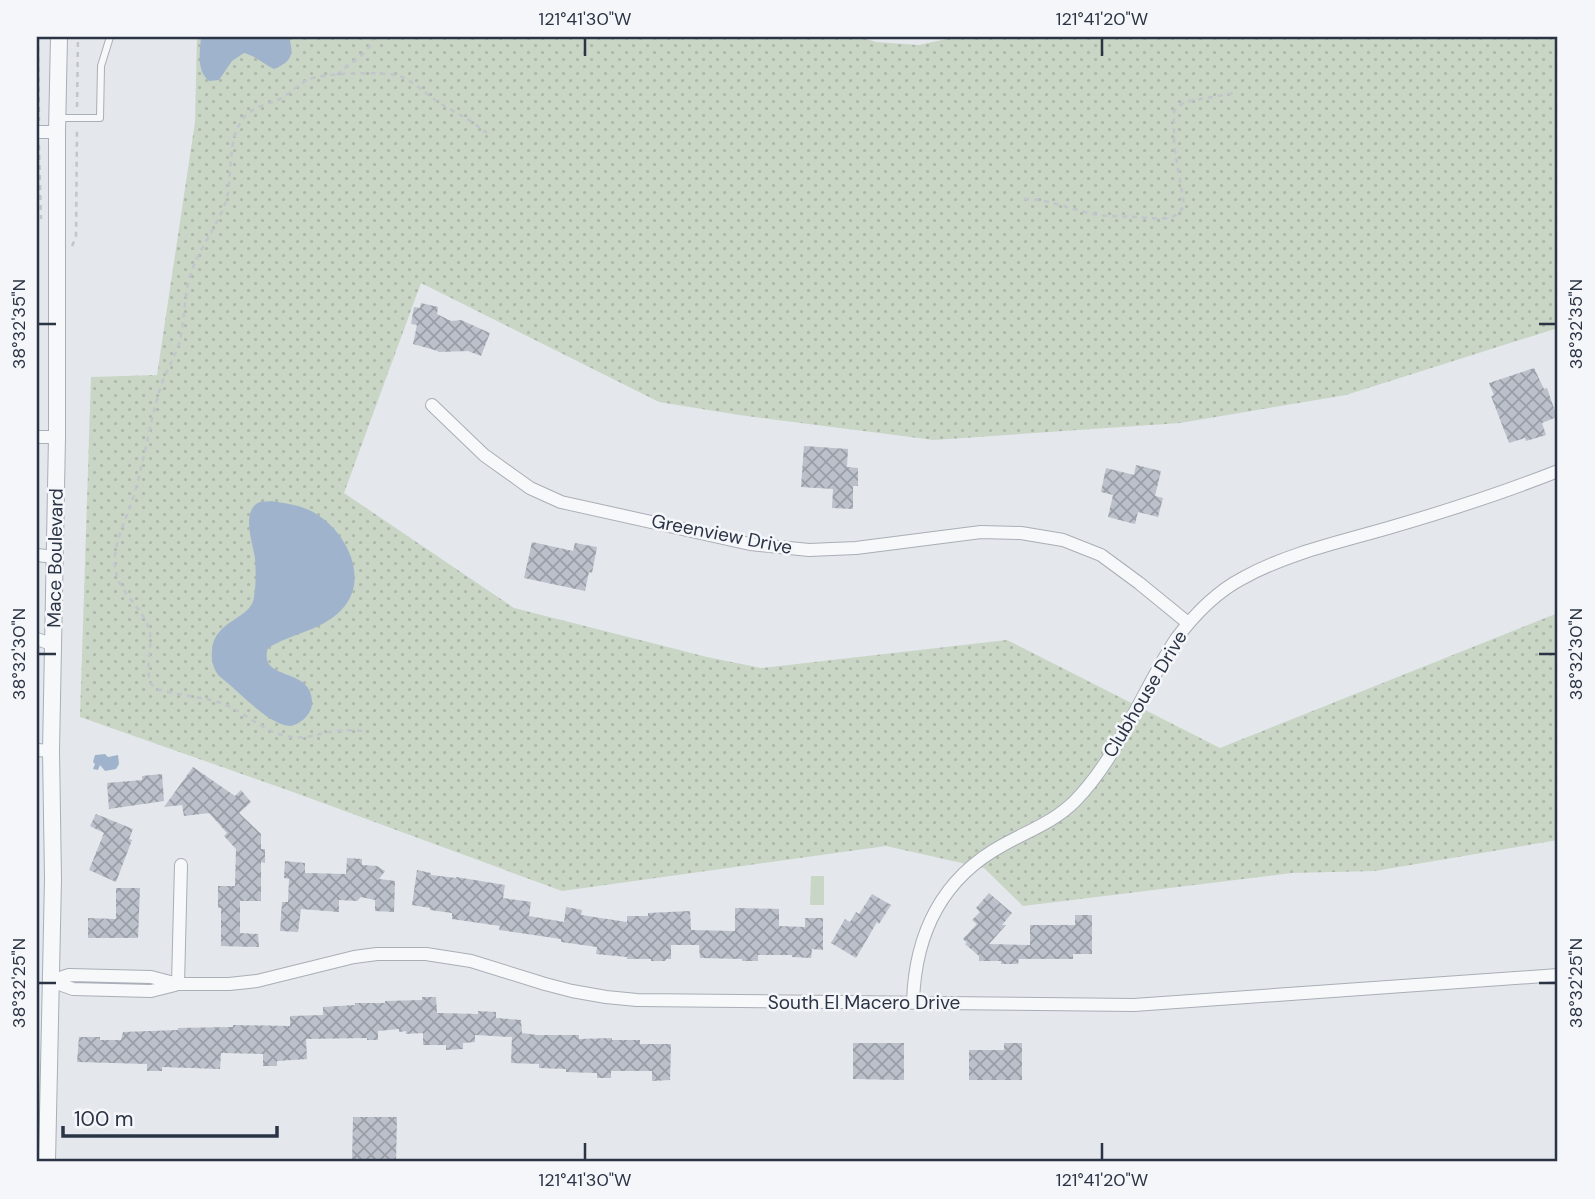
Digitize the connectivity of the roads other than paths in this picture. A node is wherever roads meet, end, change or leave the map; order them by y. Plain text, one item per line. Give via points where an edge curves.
1 (59, 37) edge
2 (110, 37) edge
3 (57, 125) junction
4 (38, 132) edge
5 (432, 405) dead end
6 (37, 437) edge
7 (57, 437) junction
8 (1558, 471) edge
9 (37, 555) edge
10 (55, 556) junction
11 (1188, 623) junction
12 (37, 639) edge
13 (54, 645) junction
14 (44, 750) edge
15 (181, 865) dead end
16 (1558, 975) edge
17 (51, 981) junction
18 (178, 984) junction
19 (913, 1002) junction
20 (47, 1162) edge

1 - 3 street, Mace Boulevard
2 - 3 lane via 101,66 100,118 77,118
3 - 4 street
3 - 7 street, Mace Boulevard
5 - 11 street, Greenview Drive via 484,455 530,488 561,502 750,544 809,550 981,532 1063,540 1101,555
6 - 7 street
7 - 10 street, Mace Boulevard
8 - 11 street, Clubhouse Drive via 1279,561 1227,588
9 - 10 street
10 - 13 street, Mace Boulevard
11 - 19 street, Clubhouse Drive via 1167,651 1107,759 1075,801 1040,827 989,853 946,894 923,936 914,972
12 - 13 street
13 - 14 street, Mace Boulevard
14 - 17 street, Mace Boulevard via 53,879
15 - 18 street
16 - 19 street, South El Macero Drive via 1135,1005
17 - 18 street, South El Macero Drive via 73,989 151,991
17 - 20 street, Mace Boulevard
18 - 19 street, South El Macero Drive via 257,981 354,957 401,953 471,961 572,991 637,1000

